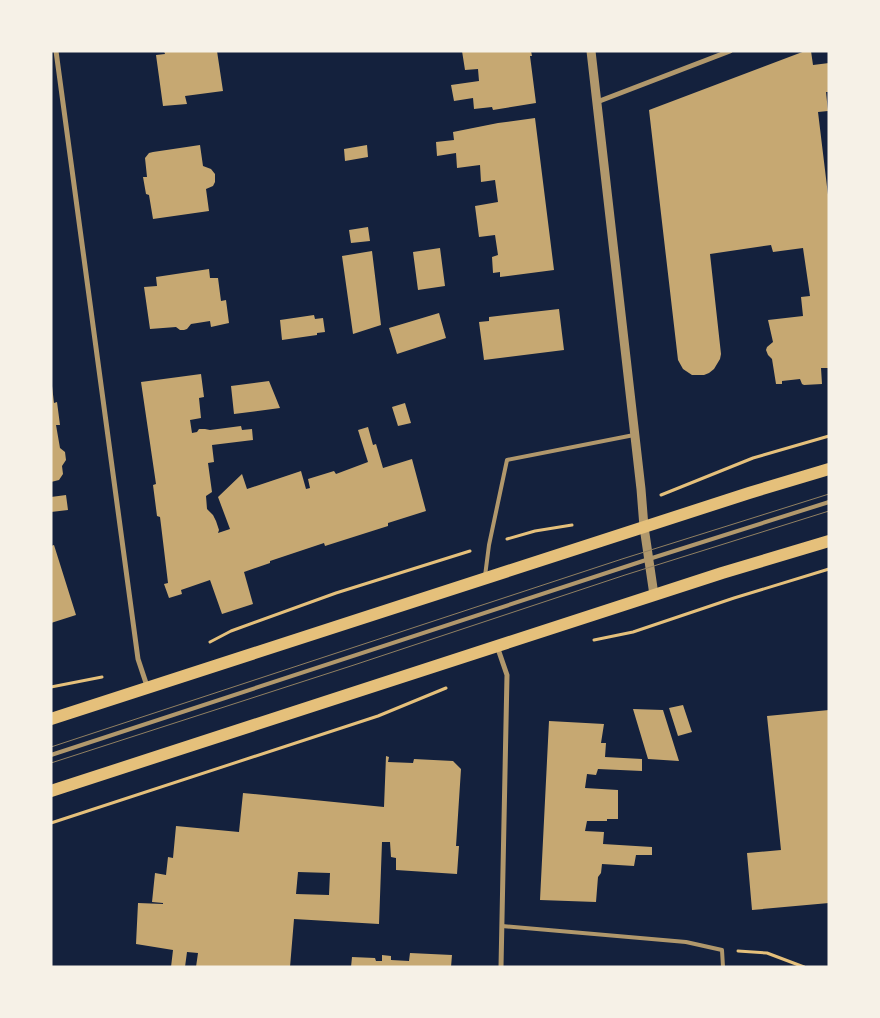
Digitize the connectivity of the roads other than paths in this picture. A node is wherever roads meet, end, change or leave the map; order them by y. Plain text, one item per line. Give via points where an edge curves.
1 (56, 51) edge
2 (591, 51) edge
3 (730, 51) edge
4 (597, 102) junction
5 (634, 435) junction
6 (829, 469) edge
7 (829, 502) edge
8 (644, 527) junction
9 (829, 541) edge
10 (649, 559) junction
11 (484, 580) junction
12 (654, 595) junction
13 (497, 646) junction
14 (148, 688) junction
15 (51, 719) edge
16 (51, 755) edge
17 (51, 791) edge
18 (502, 926) junction
19 (501, 967) edge
20 (723, 967) edge

1 - 14 street via 138,659
2 - 4 street
3 - 4 street
4 - 5 street
5 - 8 street
5 - 11 lane via 507,460
6 - 8 main road
7 - 10 lane
8 - 10 street
8 - 11 main road
9 - 12 main road
10 - 12 street
10 - 16 lane
11 - 14 main road
12 - 13 main road
13 - 17 main road
13 - 18 street via 506,675
14 - 15 main road
18 - 19 street
18 - 20 lane via 686,942 722,950

